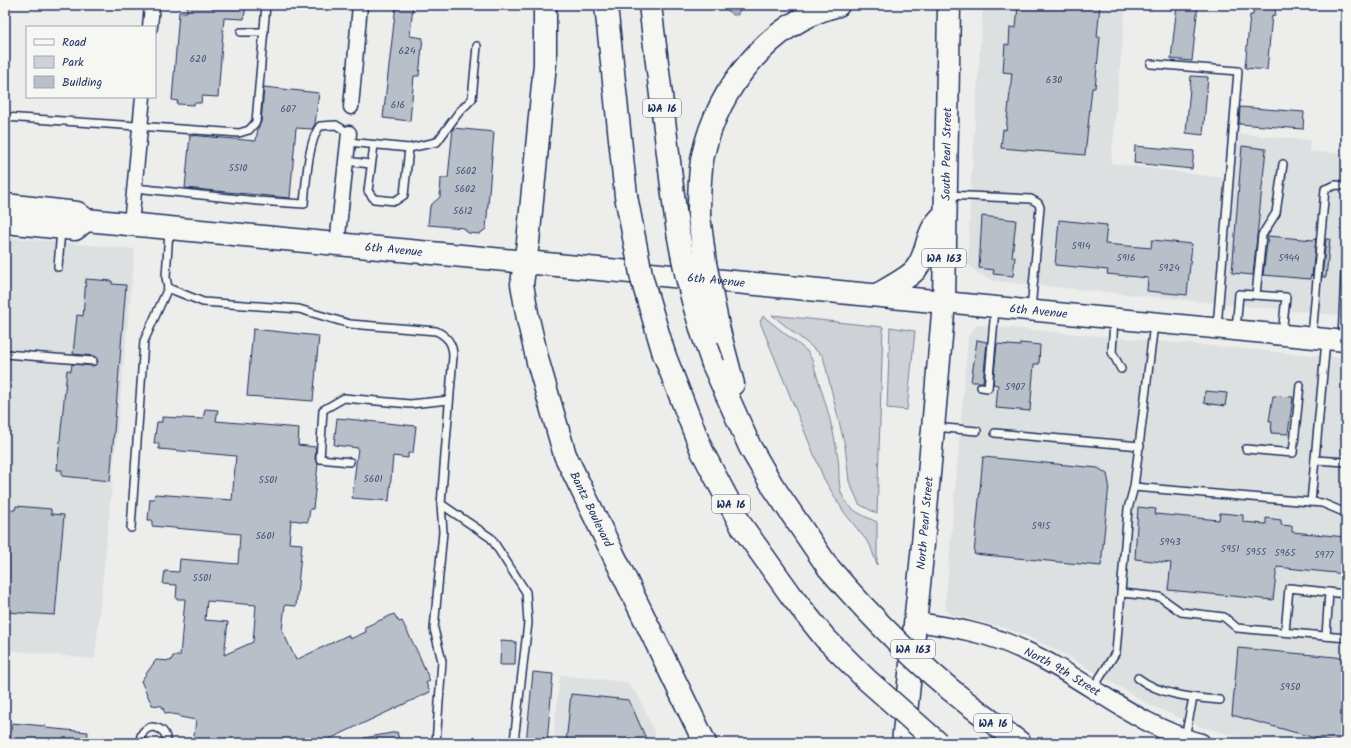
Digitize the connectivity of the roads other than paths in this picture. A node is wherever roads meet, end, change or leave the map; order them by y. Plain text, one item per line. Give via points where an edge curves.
1 (152, 5) edge
2 (266, 5) edge
3 (360, 5) edge
4 (545, 5) edge
5 (606, 5) edge
6 (650, 5) edge
7 (838, 5) edge
8 (949, 5) edge
9 (150, 26) edge
10 (241, 32) dead end
11 (264, 32) junction
12 (477, 46) dead end
13 (1151, 64) dead end
14 (143, 98) edge
15 (351, 107) dead end
16 (5, 117) edge
17 (141, 125) junction
18 (348, 137) junction
19 (374, 145) junction
20 (409, 148) junction
21 (346, 161) junction
22 (370, 164) junction
23 (1283, 164) dead end
24 (1346, 186) edge
25 (135, 188) junction
26 (945, 204) junction
27 (5, 205) edge
28 (86, 220) junction
29 (5, 222) edge
30 (131, 224) junction
31 (62, 228) junction
32 (169, 228) junction
33 (337, 245) junction
34 (1346, 248) edge
35 (525, 262) junction
36 (58, 267) dead end
37 (168, 288) junction
38 (877, 295) junction
39 (1256, 295) junction
40 (944, 302) junction
41 (995, 307) junction
42 (1031, 310) junction
43 (1114, 318) junction
44 (1154, 322) junction
45 (1227, 329) junction
46 (1282, 335) junction
47 (1331, 339) edge
48 (5, 354) edge
49 (93, 362) dead end
50 (1121, 369) dead end
51 (1300, 385) dead end
52 (981, 387) dead end
53 (449, 400) junction
54 (933, 427) junction
55 (977, 431) dead end
56 (995, 433) dead end
57 (1140, 446) junction
58 (750, 447) junction
59 (1246, 449) dead end
60 (1315, 460) junction
61 (350, 462) dead end
62 (1346, 462) edge
63 (1134, 487) junction
64 (1311, 502) junction
65 (441, 504) junction
66 (1346, 513) edge
67 (131, 528) dead end
68 (1329, 592) junction
69 (1122, 593) junction
70 (1346, 594) edge
71 (916, 622) junction
72 (1285, 632) junction
73 (1326, 636) junction
74 (1346, 638) edge
75 (1138, 678) dead end
76 (1092, 690) junction
77 (1193, 698) junction
78 (1220, 700) dead end
79 (514, 741) dead end
80 (1193, 741) edge
81 (141, 743) edge
82 (166, 743) edge
83 (436, 743) edge
84 (705, 743) edge
85 (903, 743) edge
86 (938, 743) edge
87 (1020, 743) edge

1 - 9 street
2 - 11 lane
3 - 15 street
4 - 35 main road, Bantz Boulevard via 545,64
5 - 86 main road, WA 16, bridge via 626,196 642,279 664,354 702,451 741,524 826,638 866,679
6 - 58 main road, WA 16, bridge via 675,211 692,304 713,364
7 - 58 main road, bridge via 804,18 763,48 732,87 720,108 704,155 699,192 704,263
8 - 26 main road, South Pearl Street / WA 163
10 - 11 lane
11 - 17 lane via 256,122 249,130 239,133
12 - 20 lane via 472,99 437,142
13 - 45 lane via 1238,71
14 - 17 street
16 - 17 lane
17 - 25 street
18 - 19 lane
18 - 21 street
18 - 25 lane via 336,125 320,126 315,133 304,204
19 - 20 lane
19 - 22 lane
20 - 22 lane via 404,195 395,201 374,199 368,191
21 - 22 lane
21 - 33 street
23 - 39 lane via 1276,213 1262,235
24 - 47 lane via 1336,184 1325,189 1318,276
25 - 30 street
26 - 38 main road via 929,234 924,256 916,270
26 - 40 main road, South Pearl Street / WA 163
26 - 42 lane via 1031,199 1038,203 1040,208
27 - 28 main road, 6th Avenue via 77,213
28 - 30 main road, 6th Avenue
28 - 31 main road via 75,229
29 - 31 main road
30 - 32 main road, 6th Avenue
31 - 36 lane
32 - 33 main road, 6th Avenue
32 - 37 lane via 166,277
33 - 35 main road, 6th Avenue
34 - 47 lane
35 - 38 main road, 6th Avenue
35 - 84 main road, Bantz Boulevard via 522,284 528,319 565,455
37 - 53 lane via 203,302 299,309 350,324 436,331 446,336 453,351
37 - 67 lane via 144,341
38 - 40 main road, 6th Avenue
39 - 45 lane via 1240,294
39 - 46 lane via 1286,297
40 - 41 main road, 6th Avenue
40 - 54 main road, North Pearl Street / WA 163
41 - 42 main road, 6th Avenue
41 - 52 lane via 988,388
42 - 43 main road, 6th Avenue
43 - 44 main road, 6th Avenue
43 - 50 lane via 1112,352
44 - 45 main road, 6th Avenue
44 - 57 lane
45 - 46 main road, 6th Avenue
46 - 47 main road, 6th Avenue
47 - 60 lane
48 - 49 lane
51 - 59 lane via 1293,453
53 - 61 lane via 410,404 344,398 323,410 320,460
53 - 65 lane
54 - 55 lane
54 - 71 main road, North Pearl Street / WA 163
56 - 57 lane
57 - 63 lane
58 - 87 main road, WA 16, bridge via 787,508 828,567 850,593 905,649 967,703
60 - 62 lane
60 - 64 lane
63 - 64 lane
63 - 69 lane via 1128,509
64 - 66 lane via 1322,503
65 - 79 lane via 491,538 526,592 528,624
65 - 83 lane via 443,532 434,629 442,661
68 - 70 lane
68 - 72 lane via 1289,588
68 - 73 lane
69 - 72 lane via 1160,596 1181,612 1224,617 1237,628
69 - 76 lane via 1116,652
71 - 76 street, North 9th Street via 964,629 1003,641 1037,656
71 - 85 main road, North Pearl Street / WA 163
72 - 73 lane
73 - 74 lane
75 - 77 lane via 1149,687
76 - 80 street, North 9th Street via 1140,720
77 - 78 lane
77 - 80 lane
81 - 82 lane via 143,731 152,727 162,730

